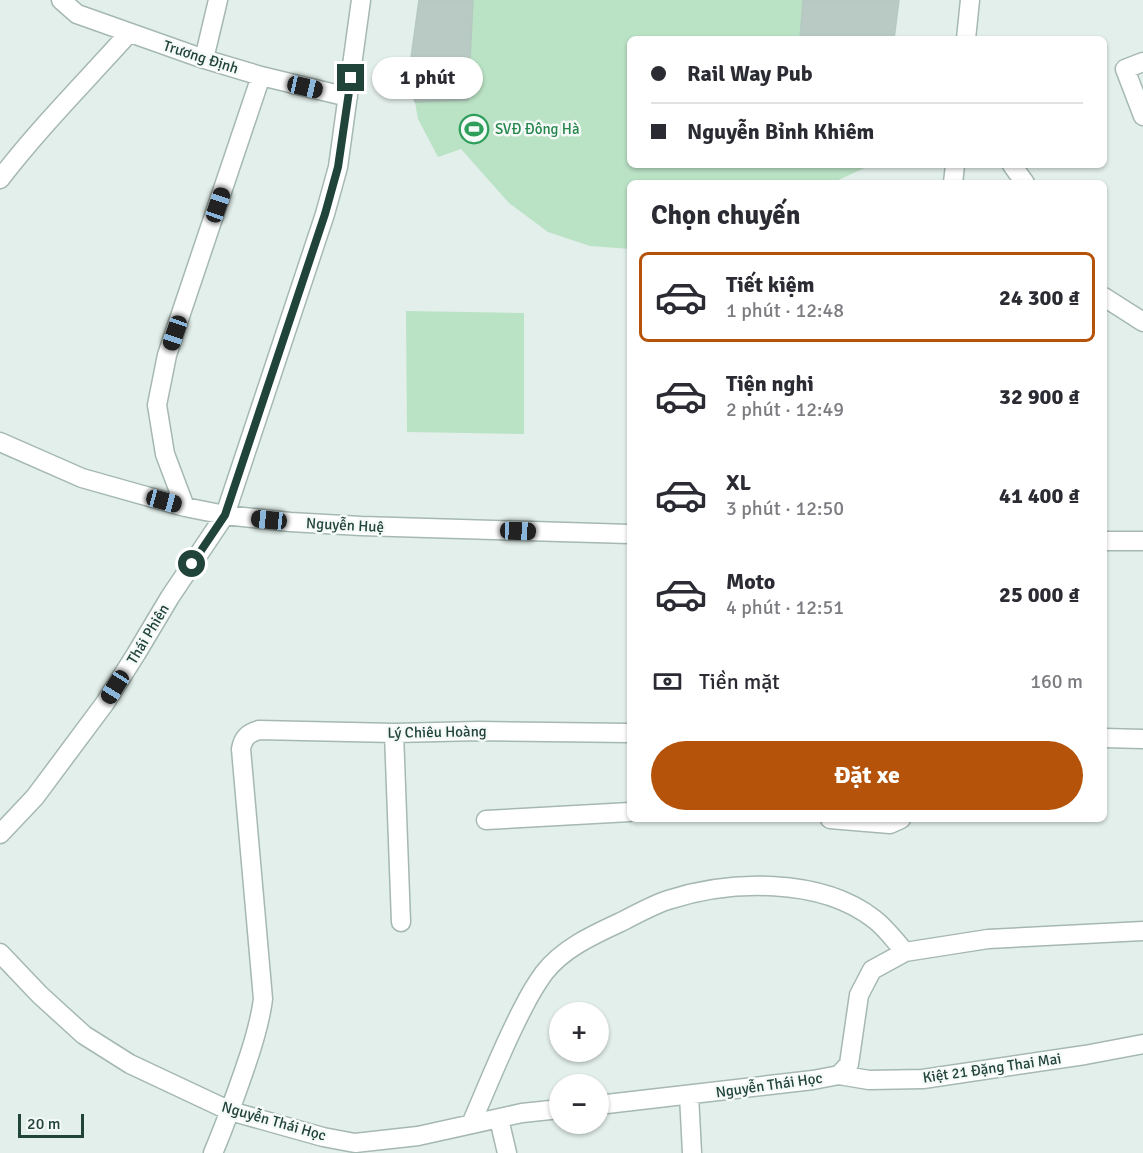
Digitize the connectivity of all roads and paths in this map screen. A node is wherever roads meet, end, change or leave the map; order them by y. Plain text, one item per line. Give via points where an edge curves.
1 (61, 0) edge
2 (218, 0) edge
3 (361, 0) edge
4 (970, 0) edge
5 (129, 33) junction
6 (966, 36) edge
7 (204, 59) junction
8 (1143, 62) edge
9 (261, 76) junction
10 (348, 97) junction
11 (1143, 116) edge
12 (0, 179) edge
13 (1107, 299) edge
14 (1143, 322) edge
15 (0, 442) edge
16 (185, 507) junction
17 (225, 515) junction
18 (627, 534) edge
19 (1107, 541) edge
20 (1143, 541) edge
21 (394, 733) junction
22 (627, 733) edge
23 (1107, 738) edge
24 (1143, 739) edge
25 (627, 812) edge
26 (486, 820) dead end
27 (866, 822) edge
28 (894, 822) edge
29 (0, 834) edge
30 (401, 922) dead end
31 (1143, 931) edge
32 (905, 952) junction
33 (0, 953) edge
34 (1143, 1044) edge
35 (839, 1075) junction
36 (689, 1095) junction
37 (609, 1104) edge
38 (549, 1110) edge
39 (230, 1111) junction
40 (499, 1119) junction
41 (471, 1124) junction
42 (213, 1153) edge
43 (507, 1153) edge
44 (692, 1153) edge

1 - 5 street, Trương Định via 77,14
2 - 7 street
3 - 10 street, Thái Phiên
4 - 6 street
5 - 7 street, Trương Định
5 - 12 street
7 - 9 street, Trương Định
8 - 11 street via 1125,69
9 - 10 street, Trương Định
9 - 16 street via 167,355 157,405 165,454
10 - 17 street, Thái Phiên via 338,167 325,214
13 - 14 street
15 - 16 street, Nguyễn Huệ via 82,478
16 - 17 street, Nguyễn Huệ
17 - 18 street, Nguyễn Huệ via 361,526
17 - 29 street, Thái Phiên via 105,703 35,797
19 - 20 street
21 - 22 street, Lý Chiêu Hoàng
21 - 30 street
21 - 39 street, Lý Chiêu Hoàng via 259,730 242,741 263,999 256,1037
23 - 24 street
25 - 26 street
27 - 28 street
31 - 32 street, Nguyễn Thái Học via 988,939
32 - 35 street, Nguyễn Thái Học via 872,970 859,995 849,1064
32 - 41 street via 874,918 831,896 810,891 739,886 668,900 579,943 544,973 511,1031
33 - 39 street, Nguyễn Thái Học via 84,1035 130,1064
34 - 35 street, Kiệt 21 Đặng Thai Mai via 923,1079 869,1080
35 - 36 street, Nguyễn Thái Học
36 - 37 street, Nguyễn Thái Học
36 - 44 street
38 - 40 street, Nguyễn Thái Học
39 - 41 street, Nguyễn Thái Học via 355,1143 417,1136
39 - 42 street
40 - 41 street, Nguyễn Thái Học
40 - 43 street

